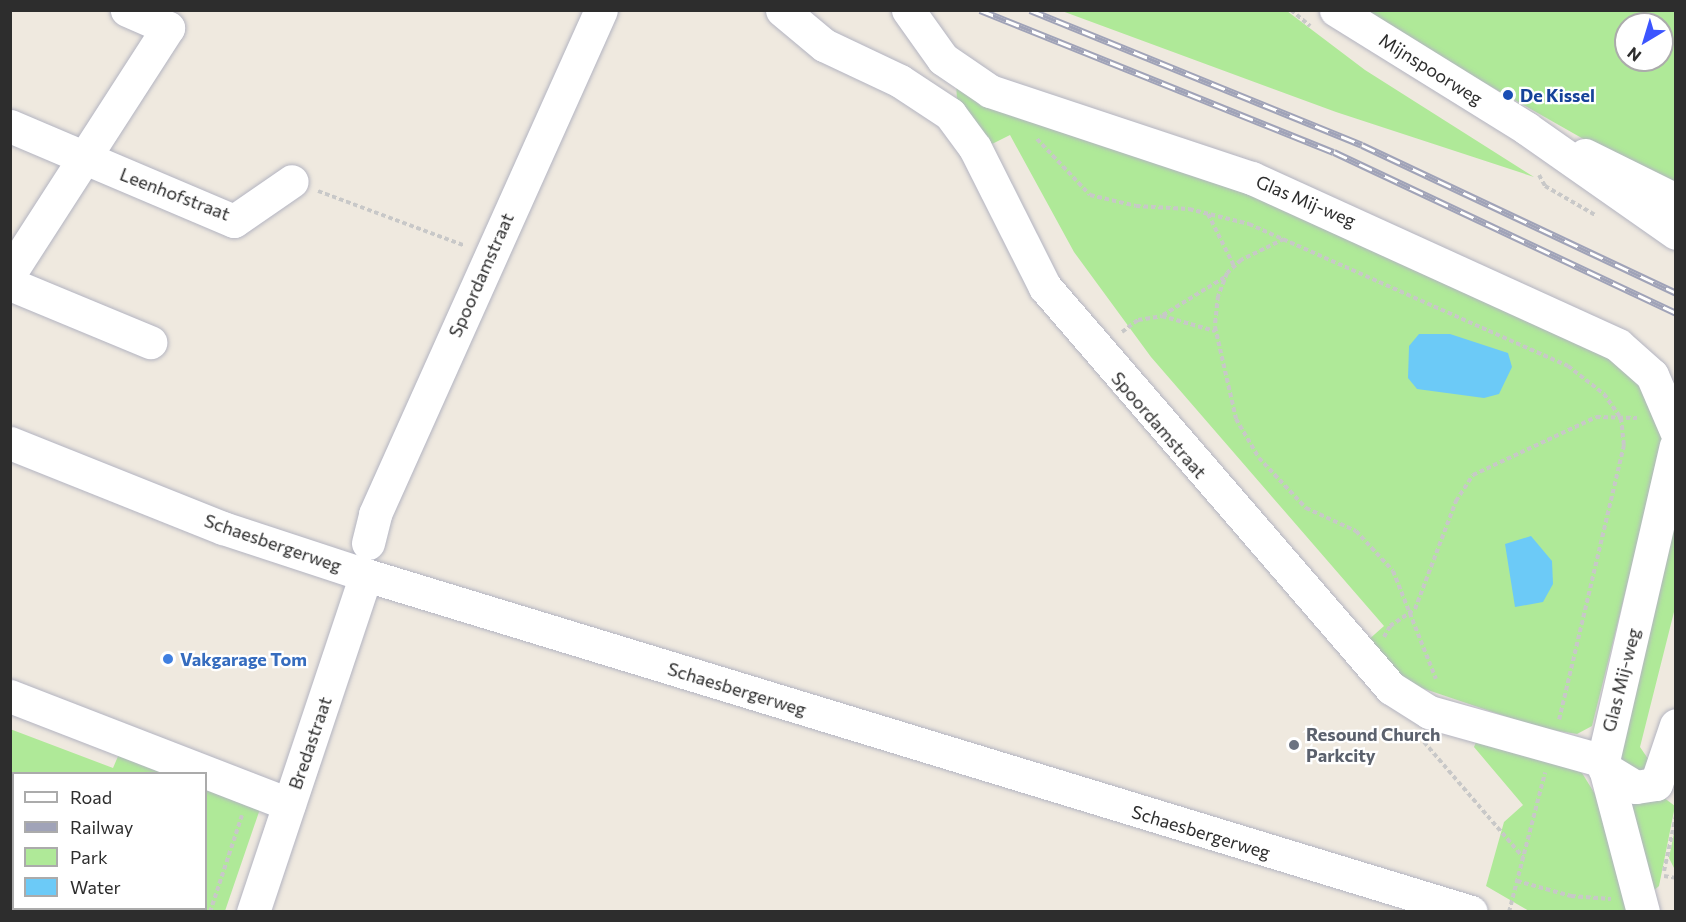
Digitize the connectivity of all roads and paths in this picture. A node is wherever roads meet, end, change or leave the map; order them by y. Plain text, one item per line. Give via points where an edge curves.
1 (128, 10) edge
2 (601, 10) edge
3 (782, 10) edge
4 (908, 10) edge
5 (1336, 10) edge
6 (10, 126) edge
7 (1526, 128) junction
8 (1029, 134) dead end
9 (86, 159) junction
10 (292, 182) joint
11 (1676, 200) edge
12 (1208, 213) junction
13 (1676, 233) edge
14 (1284, 239) junction
15 (490, 255) junction
16 (1234, 267) junction
17 (10, 273) edge
18 (1225, 277) junction
19 (10, 284) edge
20 (1162, 316) junction
21 (1216, 332) junction
22 (150, 342) dead end
23 (1096, 352) junction
24 (1621, 418) junction
25 (1676, 431) edge
26 (10, 443) edge
27 (1676, 446) edge
28 (367, 559) junction
29 (1410, 612) junction
30 (1371, 666) junction
31 (1443, 686) dead end
32 (10, 696) edge
33 (1676, 724) edge
34 (1553, 730) junction
35 (1415, 732) dead end
36 (1603, 764) junction
37 (207, 772) edge
38 (207, 772) edge
39 (251, 789) junction
40 (289, 804) junction
41 (1676, 816) edge
42 (1523, 857) junction
43 (1676, 878) edge
44 (1517, 881) junction
45 (1644, 910) edge
46 (210, 912) edge
47 (253, 912) edge
48 (1470, 912) edge
49 (1509, 912) edge

1 - 9 street via 168,28
2 - 15 street, Spoordamstraat
3 - 23 street, Spoordamstraat via 824,45 900,81 950,114 975,148 1032,266
4 - 25 street, Glas Mij-weg via 943,59 990,91 1252,178 1618,345 1652,375
5 - 7 street, Mijnspoorweg
6 - 9 street, Leenhofstraat
7 - 11 street, Mijnspoorweg
7 - 13 street, Mijnspoorweg
8 - 12 path via 1090,195
9 - 10 street, Leenhofstraat via 234,221
9 - 17 street
10 - 15 path
12 - 14 path
12 - 16 path
14 - 16 path
14 - 24 path via 1568,366 1604,394
15 - 28 street, Spoordamstraat via 375,514
16 - 18 path
18 - 20 path
18 - 21 path
19 - 22 street
20 - 21 path
20 - 23 path via 1138,320
21 - 29 path via 1236,418 1259,458 1306,508 1370,542 1393,571
23 - 30 street, Spoordamstraat
24 - 29 path via 1596,417 1473,475 1456,501 1430,579
24 - 34 path via 1620,468
26 - 28 street, Schaesbergerweg via 96,480 259,539
27 - 36 street, Glas Mij-weg
28 - 40 street, Bredastraat
28 - 48 street, Schaesbergerweg
29 - 30 path via 1390,626
29 - 31 path via 1429,672
30 - 34 street, Spoordamstraat via 1418,707
32 - 38 street
33 - 36 street, Spoordamstraat via 1656,784 1636,787
34 - 36 street, Spoordamstraat
34 - 42 path
35 - 42 path
36 - 45 street, Glas Mij-weg
37 - 39 street
39 - 40 street
39 - 46 path
40 - 47 street, Bredastraat
41 - 43 path via 1663,876
42 - 44 path
44 - 45 path
44 - 49 path

